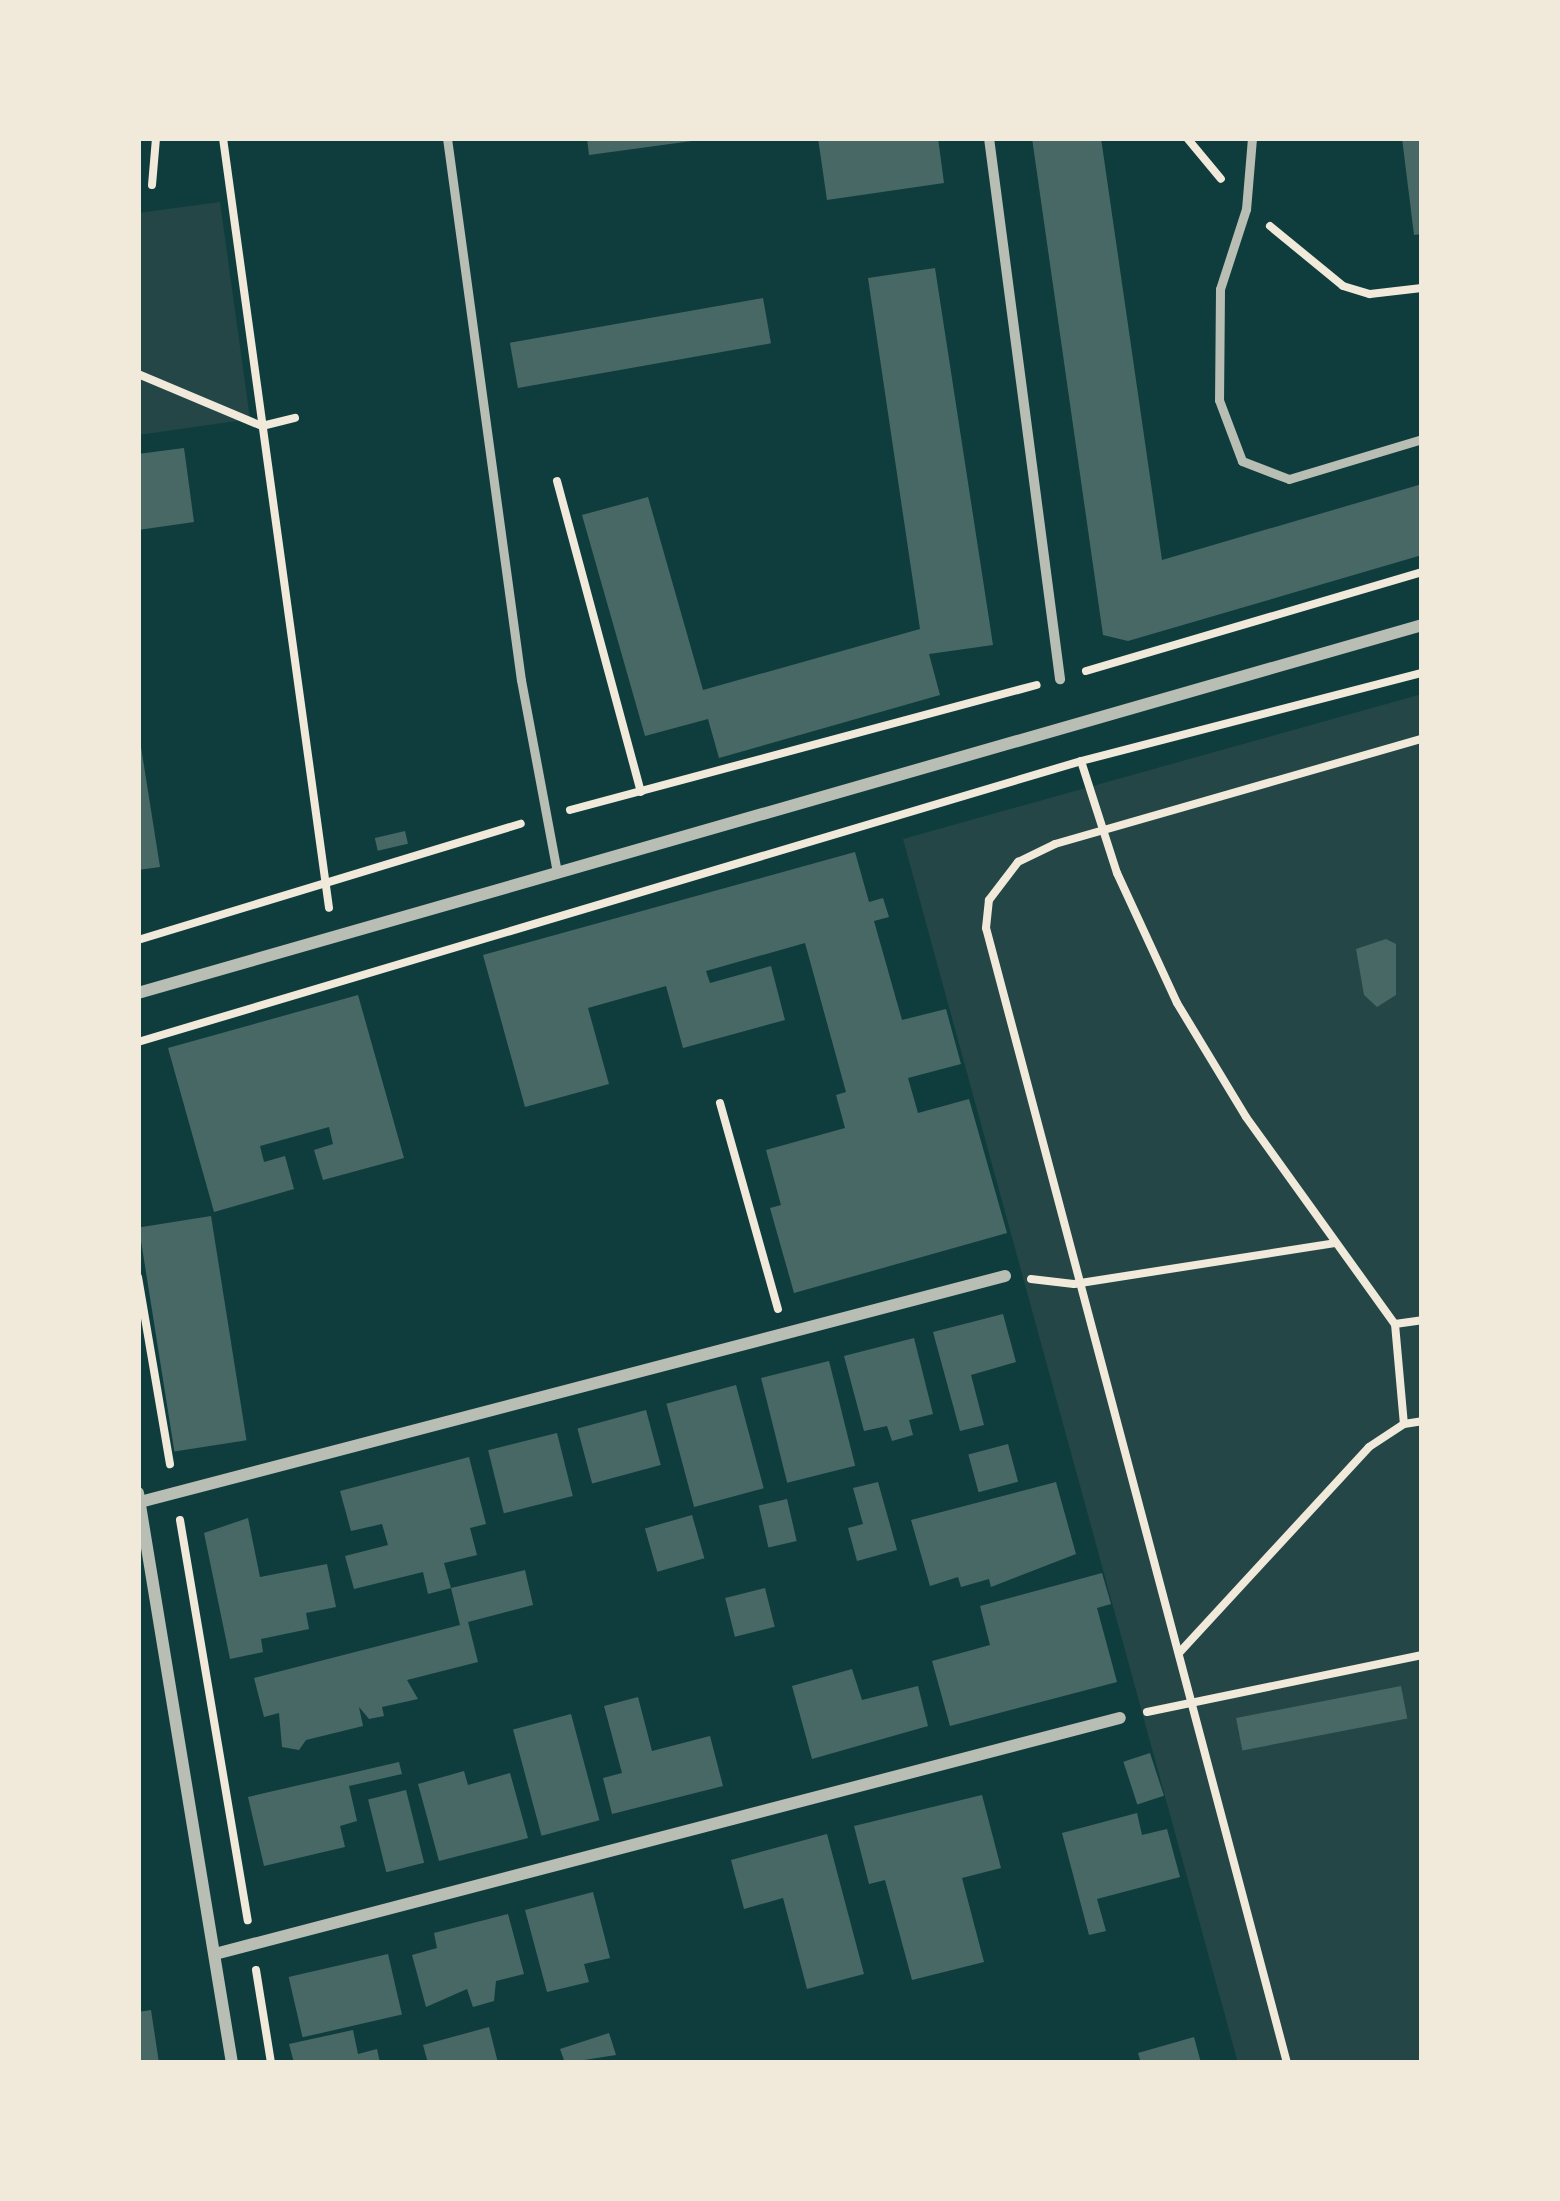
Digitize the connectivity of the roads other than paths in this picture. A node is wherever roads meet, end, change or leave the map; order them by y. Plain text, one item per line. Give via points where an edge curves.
1 (447, 138) edge
2 (989, 138) edge
3 (1252, 138) edge
4 (1422, 439) edge
5 (1422, 625) edge
6 (1060, 679) road end
7 (557, 873) junction
8 (138, 993) edge
9 (1005, 1276) road end
10 (138, 1493) edge
11 (140, 1502) edge
12 (1120, 1718) road end
13 (215, 1954) junction
14 (232, 2063) edge

1 - 7 lane via 521,680
2 - 6 street
3 - 4 lane via 1246,209 1220,289 1219,400 1242,461 1289,478
5 - 7 street
7 - 8 street
9 - 11 street
10 - 11 street
11 - 13 street
12 - 13 street
13 - 14 street

